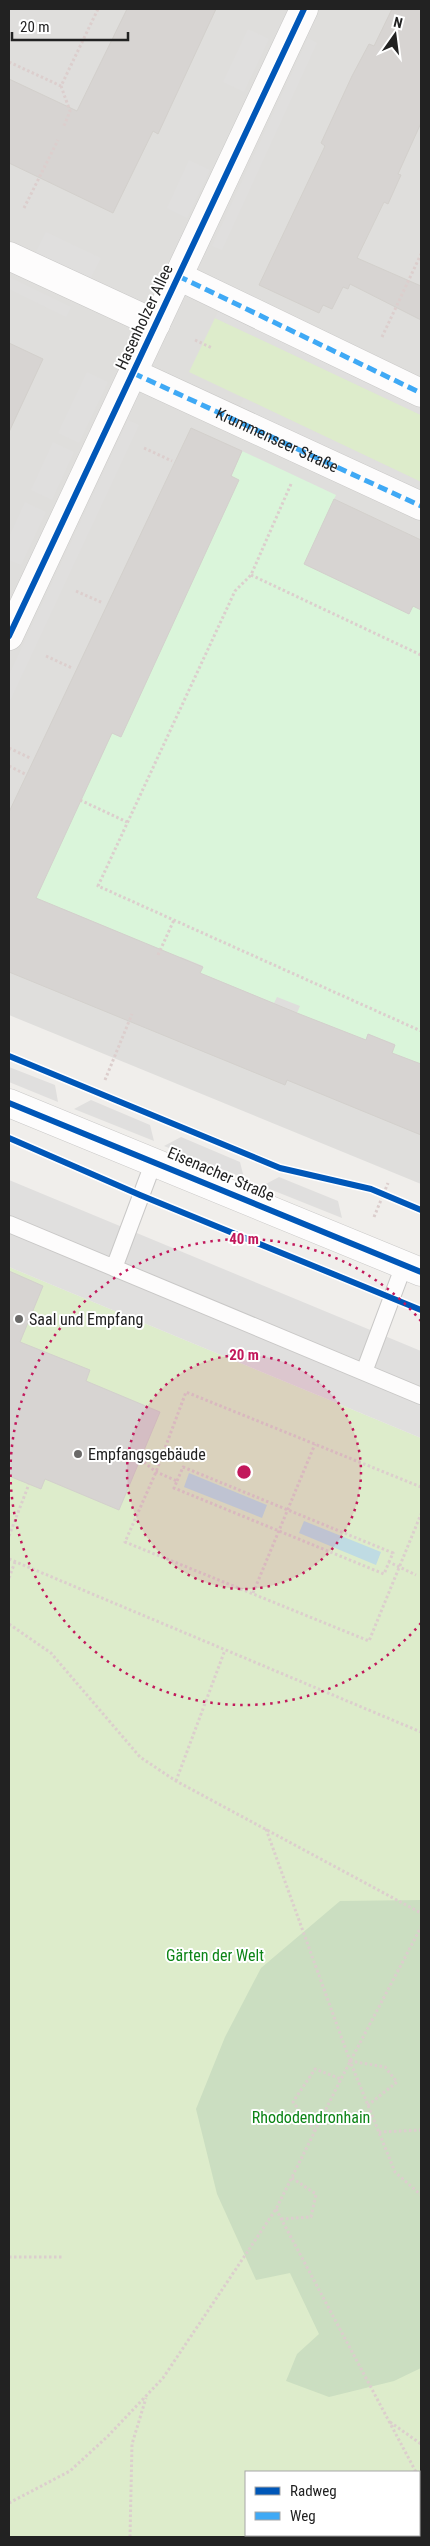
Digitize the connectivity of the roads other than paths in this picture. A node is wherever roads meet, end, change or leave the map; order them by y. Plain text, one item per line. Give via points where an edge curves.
1 (304, 9) edge
2 (9, 256) edge
3 (178, 276) junction
4 (156, 324) junction
5 (133, 373) junction
6 (421, 393) edge
7 (421, 506) edge
8 (9, 636) edge
9 (9, 1103) edge
10 (154, 1161) junction
11 (9, 1224) edge
12 (114, 1268) junction
13 (413, 1269) edge
14 (364, 1372) junction
15 (421, 1396) edge

1 - 3 street, Hasenholzer Allee
2 - 4 street
3 - 4 street, Hasenholzer Allee
3 - 6 street
4 - 5 street, Hasenholzer Allee
5 - 7 street, Krummenseer Straße
5 - 8 street, Hasenholzer Allee
9 - 10 street, Eisenacher Straße
10 - 12 lane
10 - 13 street, Eisenacher Straße
11 - 12 lane
12 - 14 lane
13 - 14 lane
14 - 15 lane

